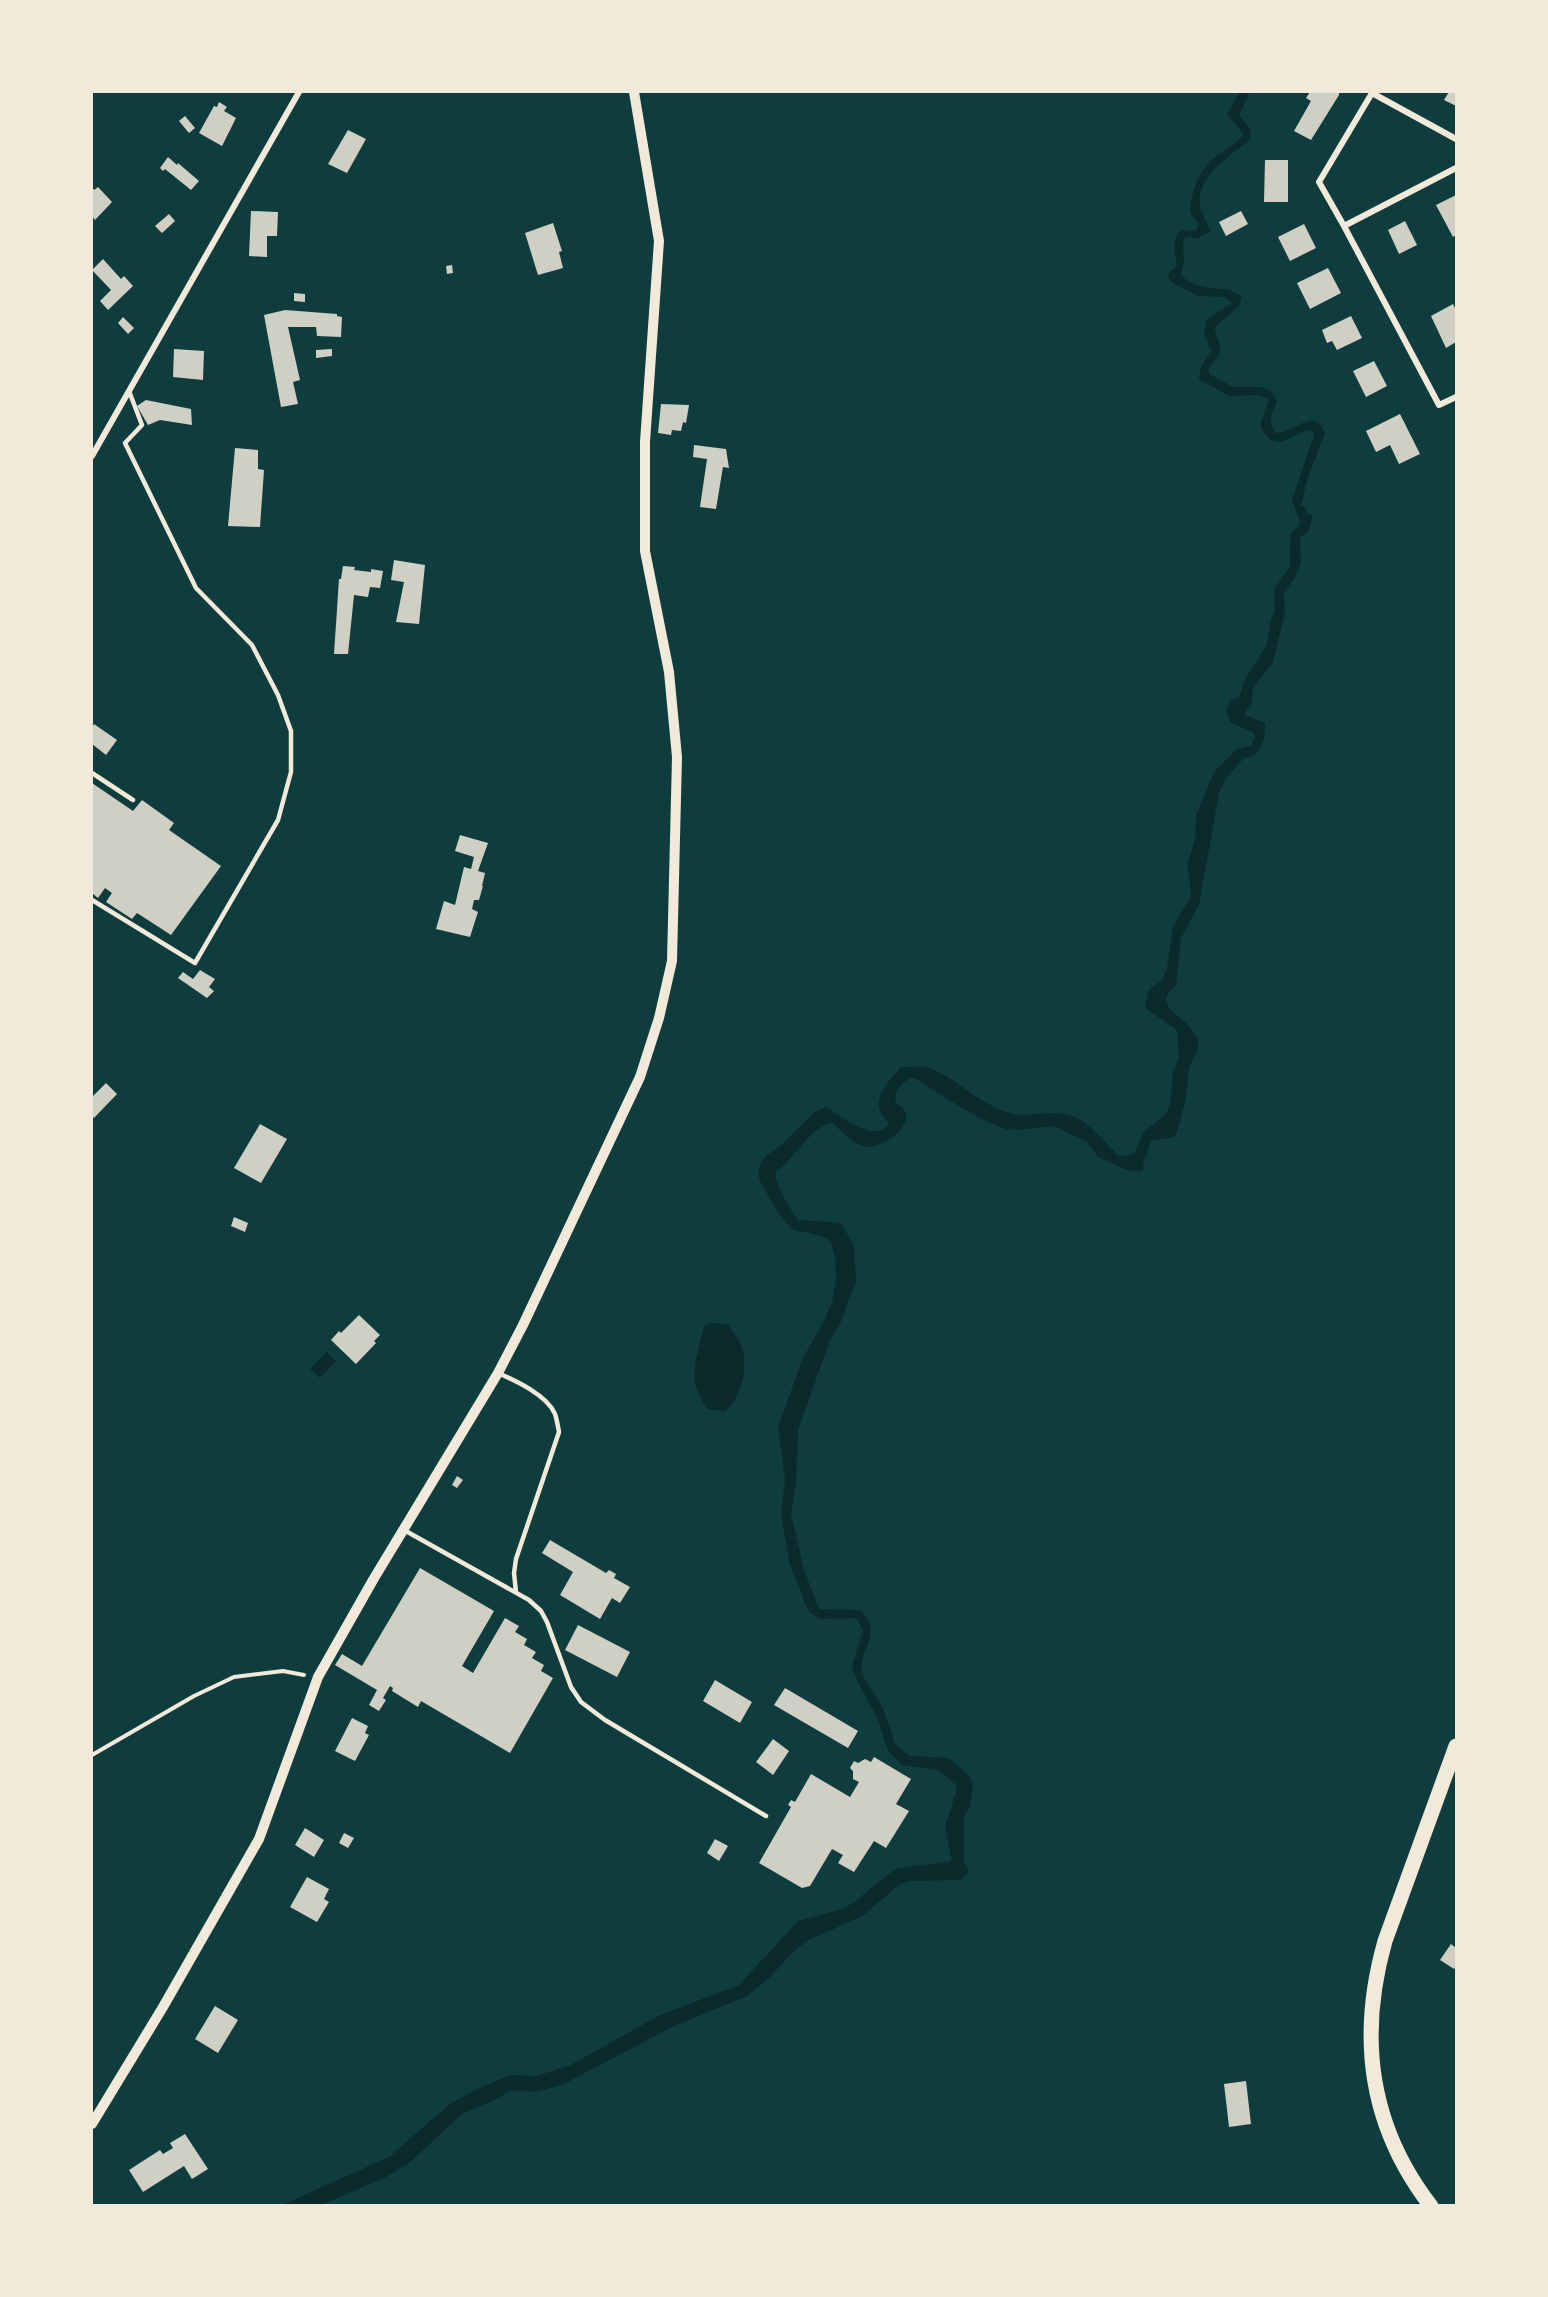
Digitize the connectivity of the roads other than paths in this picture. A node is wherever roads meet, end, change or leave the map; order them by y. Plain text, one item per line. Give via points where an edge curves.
1 (299, 92) edge
2 (634, 92) edge
3 (1456, 139) edge
4 (1456, 168) edge
5 (1344, 226) junction
6 (129, 390) junction
7 (1456, 397) edge
8 (92, 456) edge
9 (92, 773) edge
10 (133, 800) dead end
11 (92, 900) edge
12 (498, 1374) junction
13 (404, 1530) junction
14 (516, 1592) junction
15 (1456, 1746) edge
16 (766, 1816) dead end
17 (92, 2124) edge
18 (1431, 2205) edge

1 - 6 street
2 - 12 street via 659,241 645,442 645,551 669,672 677,757 672,961 640,1077
3 - 5 street via 1372,93 1319,182
4 - 5 street
5 - 7 street via 1439,405
6 - 8 street
6 - 11 lane via 142,425 125,443 196,588 252,645 278,695 291,731 291,772 278,820 195,963
9 - 10 lane
12 - 13 street
12 - 14 lane via 523,1384 548,1404 555,1413 559,1432 516,1559
13 - 14 lane
13 - 17 street via 318,1677 259,1839
14 - 16 lane via 541,1611 571,1687 581,1702
15 - 18 main road via 1385,1941 1376,1972 1370,2030 1380,2110 1403,2165

